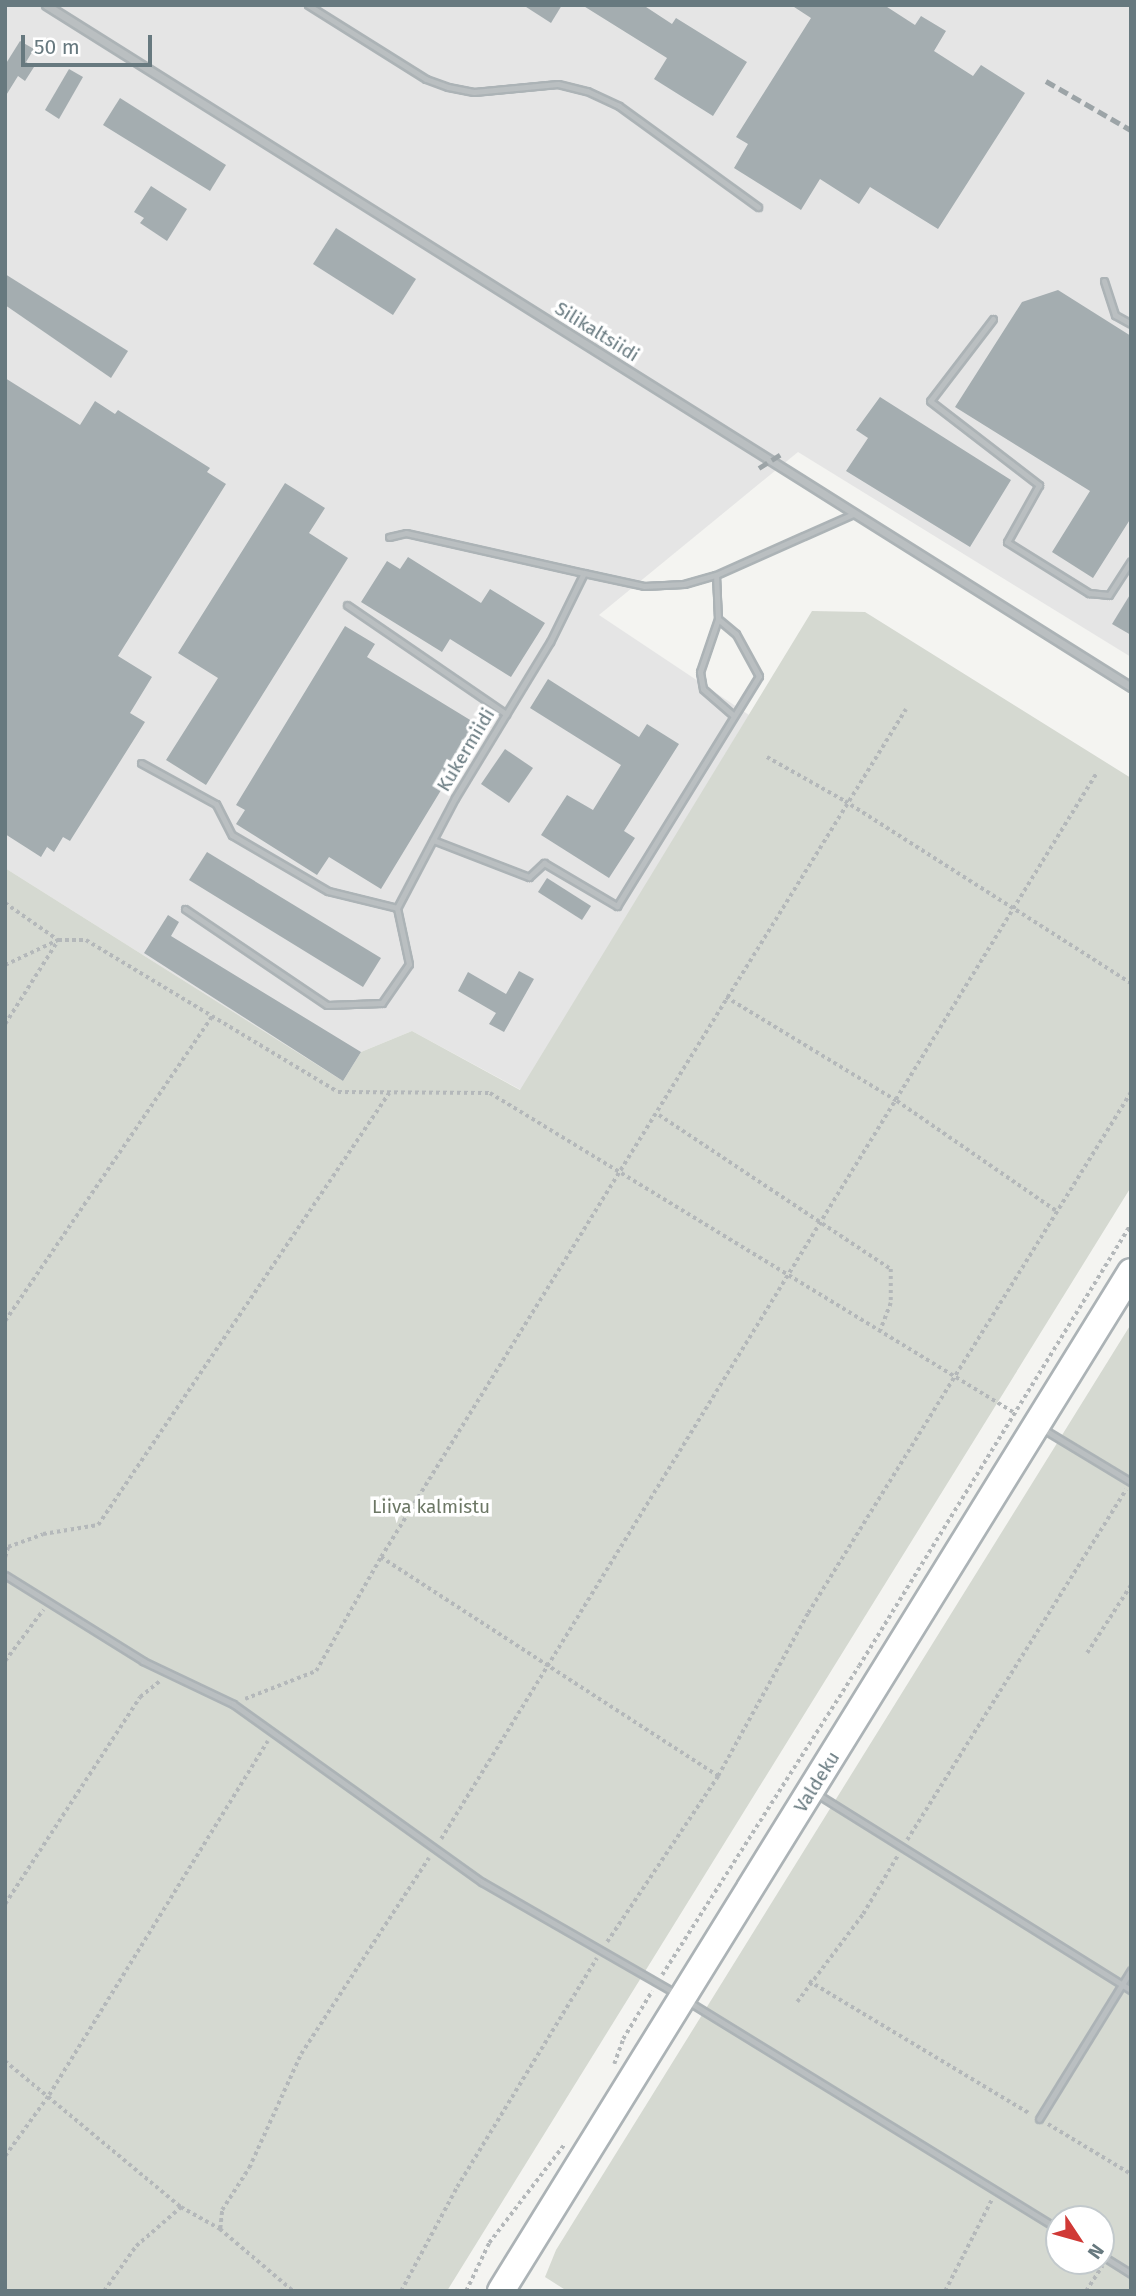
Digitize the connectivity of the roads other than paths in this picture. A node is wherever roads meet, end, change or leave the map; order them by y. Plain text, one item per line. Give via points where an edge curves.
1 (46, 5) edge
2 (308, 5) edge
3 (758, 208) dead end
4 (1104, 281) dead end
5 (993, 319) dead end
6 (1131, 324) edge
7 (855, 513) junction
8 (389, 537) dead end
9 (1131, 561) edge
10 (584, 573) junction
11 (716, 575) junction
12 (347, 606) dead end
13 (718, 619) junction
14 (1131, 688) edge
15 (506, 714) junction
16 (734, 716) junction
17 (141, 763) dead end
18 (433, 840) junction
19 (397, 908) junction
20 (185, 909) dead end
21 (1131, 1272) edge
22 (1037, 1425) junction
23 (1131, 1483) edge
24 (5, 1576) edge
25 (812, 1791) junction
26 (1131, 1970) edge
27 (1122, 1984) junction
28 (1131, 1990) edge
29 (682, 1997) junction
30 (1039, 2119) road end
31 (1045, 2221) edge
32 (1115, 2264) edge
33 (1131, 2274) edge
34 (501, 2291) edge

1 - 7 street, Silikaltsiidi
2 - 3 lane via 426,79 448,87 474,92 558,84 587,91 619,107
4 - 6 lane via 1115,315
5 - 9 lane via 930,401 1039,485 1007,542 1089,593 1109,595
7 - 11 lane
7 - 14 street, Silikaltsiidi
8 - 10 lane via 406,533
10 - 11 lane via 644,586 684,584
10 - 15 lane, Kukermiidi via 550,642
11 - 13 lane
12 - 15 lane
13 - 16 lane via 700,672 703,690
13 - 16 lane via 736,634 759,676
15 - 18 lane, Kukermiidi
16 - 18 lane via 617,906 544,863 529,877
17 - 19 lane via 216,804 232,835 328,891
18 - 19 lane, Kukermiidi
19 - 20 lane via 409,964 382,1003 327,1005
21 - 22 street, Valdeku
22 - 23 lane
22 - 25 street, Valdeku
24 - 29 lane via 168,1675 233,1704 435,1849 600,1953
25 - 27 lane
25 - 29 street, Valdeku
26 - 27 lane
27 - 28 lane
27 - 30 lane
29 - 31 lane
29 - 34 street, Valdeku
32 - 33 lane

